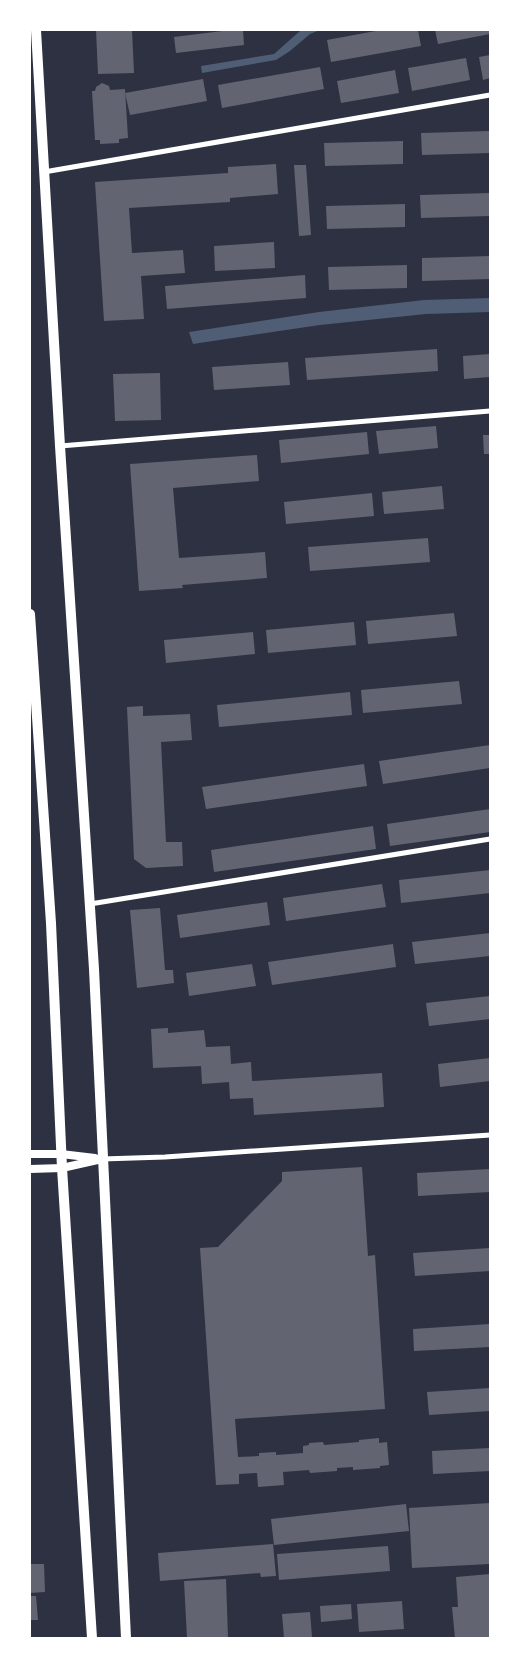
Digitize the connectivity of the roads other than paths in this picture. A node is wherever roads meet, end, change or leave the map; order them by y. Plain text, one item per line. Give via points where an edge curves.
1 (36, 30) edge
2 (490, 95) edge
3 (44, 172) junction
4 (490, 411) edge
5 (60, 446) junction
6 (30, 614) edge
7 (490, 839) edge
8 (90, 904) junction
9 (490, 1135) edge
10 (30, 1154) edge
11 (61, 1154) junction
12 (102, 1159) junction
13 (62, 1168) junction
14 (30, 1169) edge
15 (92, 1638) edge
16 (126, 1638) edge

1 - 3 main road
2 - 3 street
3 - 5 main road
4 - 5 street
5 - 8 main road
6 - 11 main road via 51,923
7 - 8 street
8 - 12 main road
9 - 12 street
10 - 11 street
11 - 12 street
11 - 13 main road
12 - 13 street
12 - 16 main road
13 - 14 street
13 - 15 main road

